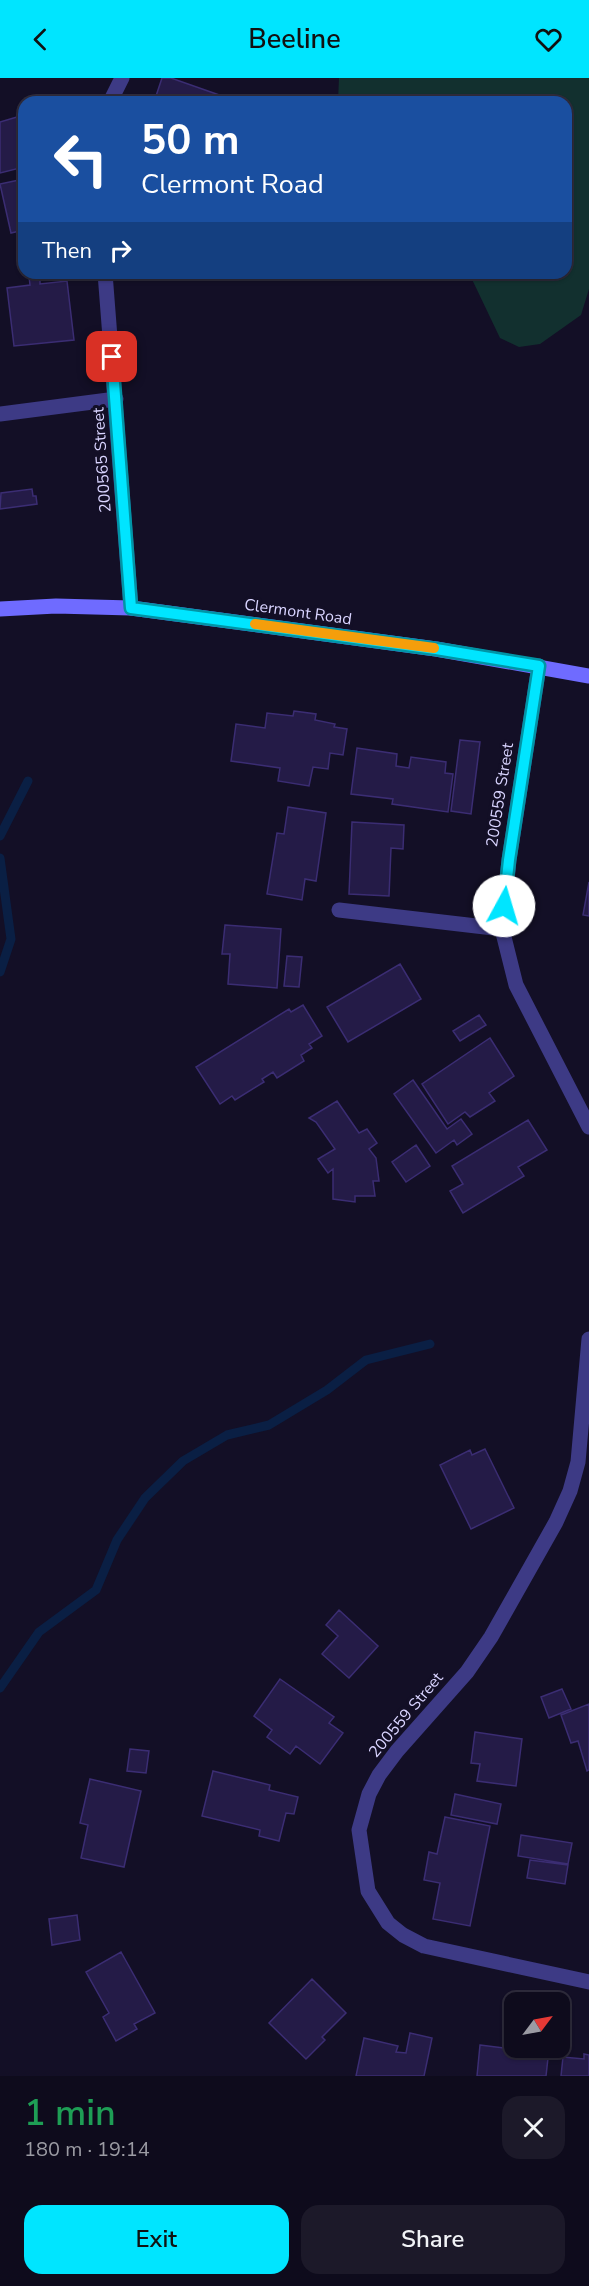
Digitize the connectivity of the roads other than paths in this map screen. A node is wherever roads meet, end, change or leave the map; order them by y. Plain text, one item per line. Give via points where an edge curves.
1 (122, 78) edge
2 (113, 96) edge
3 (106, 279) edge
4 (116, 399) junction
5 (0, 414) edge
6 (131, 608) junction
7 (0, 609) edge
8 (539, 666) junction
9 (589, 676) edge
10 (339, 910) dead end
11 (502, 929) junction
12 (589, 1127) edge
13 (589, 1339) edge
14 (588, 1377) edge
15 (589, 1983) edge

1 - 2 street
3 - 4 street, 200565 Street
4 - 5 street
4 - 6 street, 200565 Street
6 - 7 street, Clermont Road
6 - 8 street, Clermont Road
8 - 9 street, Clermont Road
8 - 11 street, 200559 Street
10 - 11 street
11 - 12 street, 200559 Street via 516,985
13 - 14 street, 200559 Street
14 - 15 street, 200559 Street via 578,1462 556,1522 467,1672 380,1774 369,1794 359,1830 368,1891 388,1923 403,1935 424,1946

